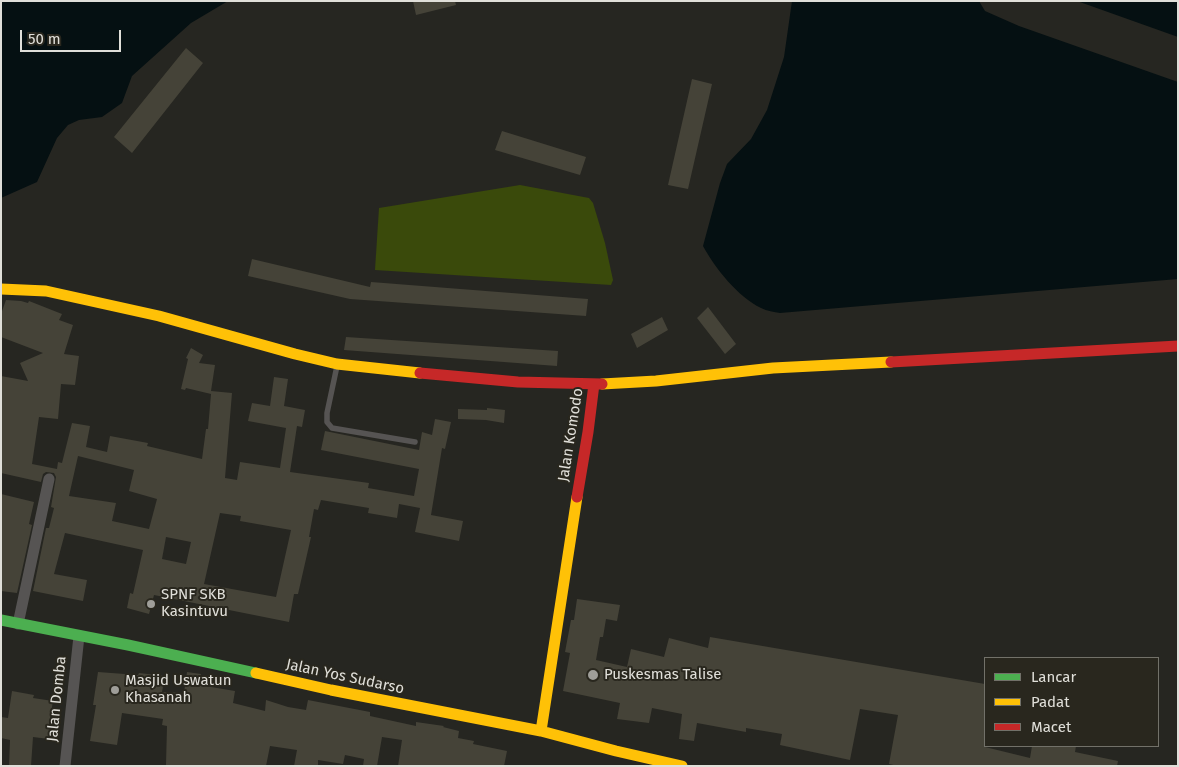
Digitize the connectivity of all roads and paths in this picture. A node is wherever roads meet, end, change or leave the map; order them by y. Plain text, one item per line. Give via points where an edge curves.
1 (1, 289) edge
2 (1178, 346) edge
3 (337, 364) junction
4 (594, 384) junction
5 (415, 442) dead end
6 (48, 479) dead end
7 (1, 620) edge
8 (18, 624) junction
9 (79, 636) junction
10 (540, 731) junction
11 (65, 766) edge
12 (682, 766) edge

1 - 3 main road, Jalan Komodo via 46,291 159,316
2 - 4 main road via 783,368
3 - 4 main road, Jalan Komodo via 518,382
3 - 5 lane via 327,413 327,422 332,428
4 - 10 main road, Jalan Komodo
6 - 8 street
7 - 8 main road, Jalan Yos Sudarso
8 - 9 main road, Jalan Yos Sudarso
9 - 10 main road, Jalan Yos Sudarso
9 - 11 street, Jalan Domba
10 - 12 main road, Jalan Yos Sudarso

